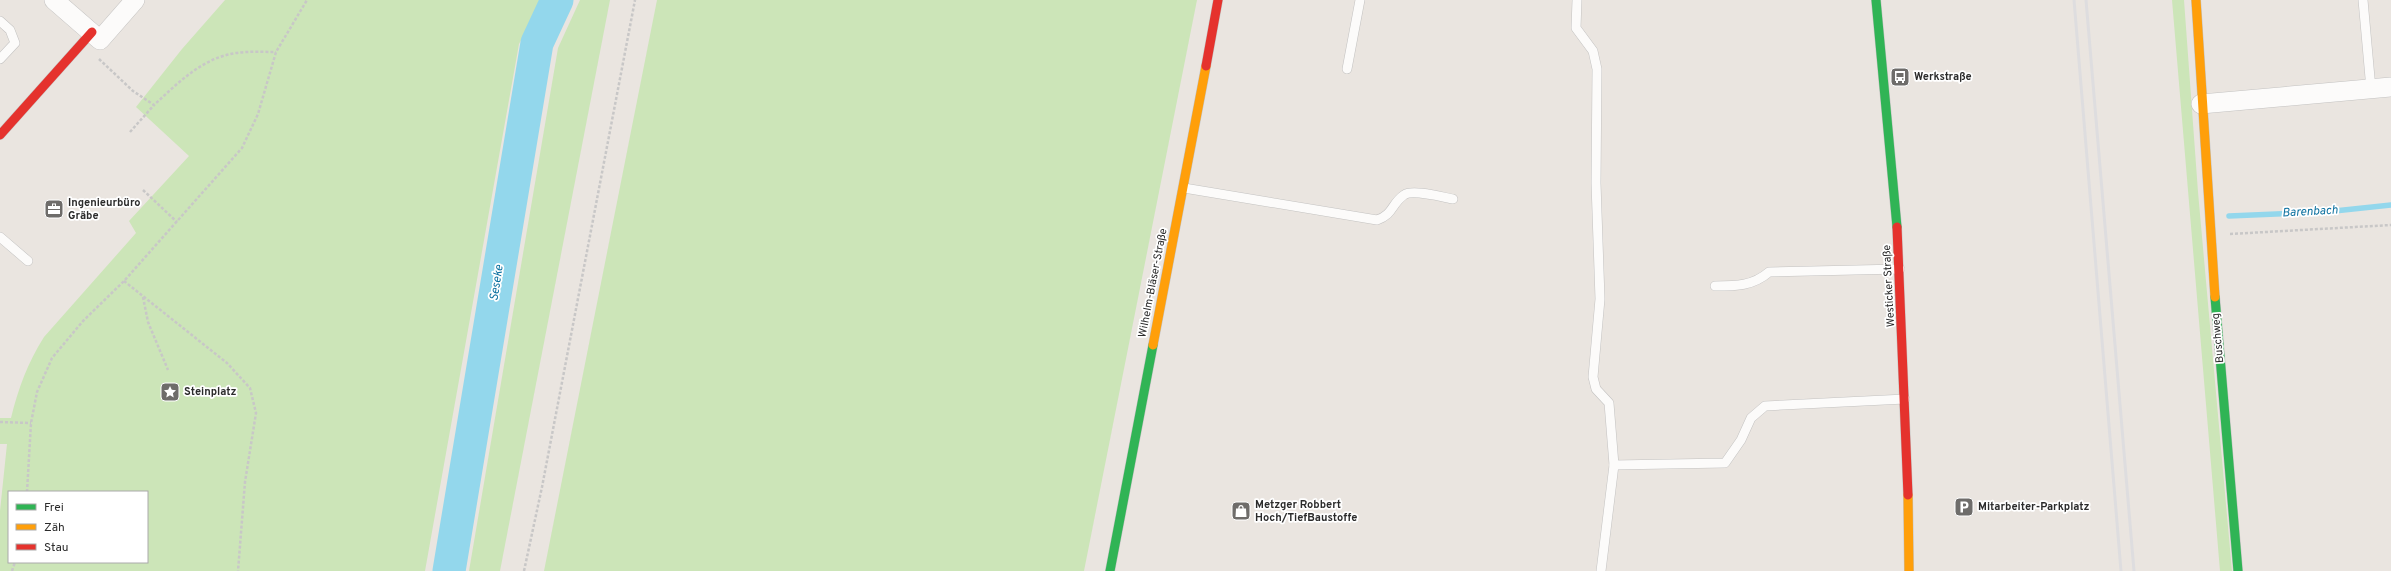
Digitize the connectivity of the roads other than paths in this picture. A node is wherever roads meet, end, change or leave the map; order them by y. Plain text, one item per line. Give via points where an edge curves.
1 (54, 0) edge
2 (135, 0) edge
3 (1218, 0) edge
4 (1360, 0) edge
5 (1577, 0) edge
6 (1876, 0) edge
7 (2196, 0) edge
8 (2363, 0) edge
9 (0, 21) edge
10 (87, 38) junction
11 (0, 59) edge
12 (1347, 69) dead end
13 (2391, 87) edge
14 (2371, 89) junction
15 (2201, 104) junction
16 (0, 135) edge
17 (1184, 188) junction
18 (1453, 199) dead end
19 (0, 236) edge
20 (28, 261) dead end
21 (1901, 269) junction
22 (1715, 286) dead end
23 (1906, 399) junction
24 (1614, 465) junction
25 (1110, 571) edge
26 (1601, 571) edge
27 (1909, 571) edge
28 (2238, 571) edge

1 - 10 street
2 - 10 street via 100,40
3 - 17 street, Wilhelm-Bläser-Straße
4 - 12 lane
5 - 24 lane via 1576,28 1593,50 1597,69 1596,183 1600,298 1593,377 1596,389 1609,403
6 - 21 street, Westicker Straße via 1886,76
7 - 15 street, Buschweg
8 - 14 lane
9 - 11 lane via 10,30 14,43
10 - 16 street
13 - 14 street
14 - 15 street
15 - 28 street, Buschweg
17 - 18 lane via 1377,220 1388,216 1403,196 1410,192
17 - 25 street, Wilhelm-Bläser-Straße
19 - 20 lane
21 - 22 lane via 1769,272 1761,279 1742,286
21 - 23 street, Westicker Straße
23 - 24 lane via 1765,406 1751,418 1741,440 1725,463
23 - 27 street, Westicker Straße
24 - 26 lane

